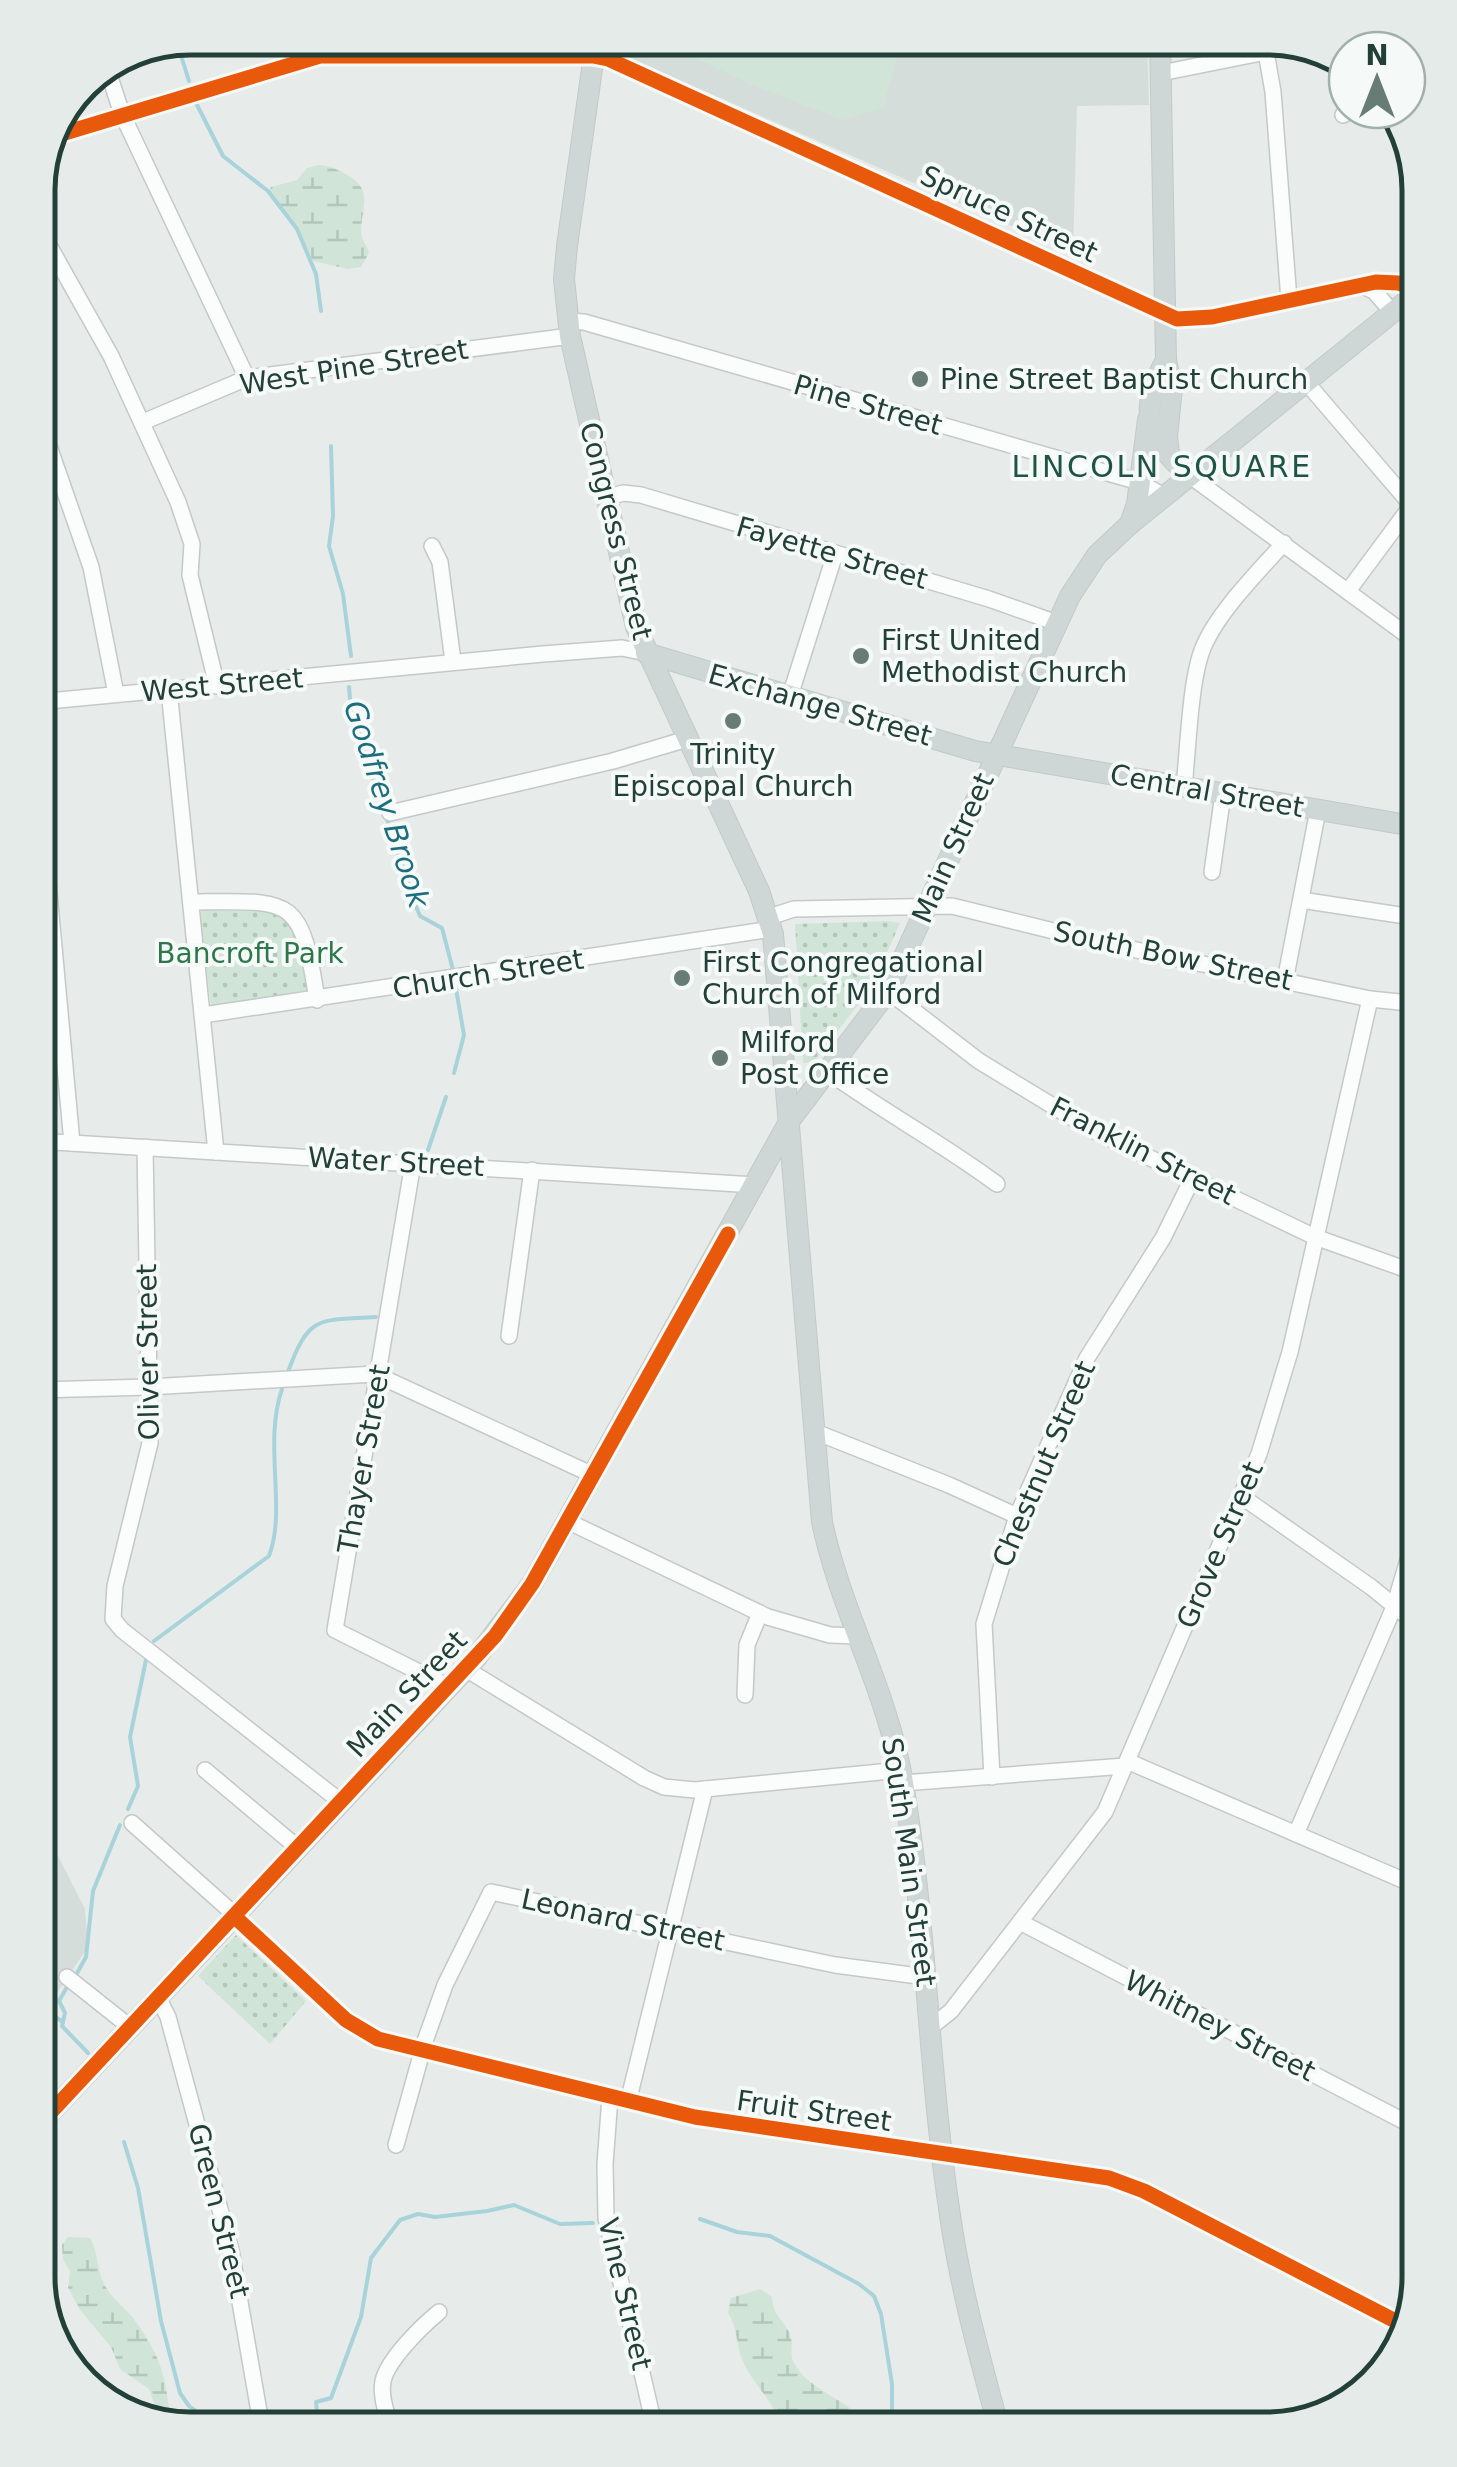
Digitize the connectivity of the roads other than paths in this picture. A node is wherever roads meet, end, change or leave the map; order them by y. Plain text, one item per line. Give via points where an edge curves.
1 (330, 55) edge
2 (591, 55) edge
3 (602, 55) edge
4 (1160, 55) edge
5 (1251, 55) edge
6 (1267, 55) edge
7 (1161, 73) junction
8 (111, 81) edge
9 (122, 114) junction
10 (68, 132) edge
11 (55, 256) edge
12 (1360, 286) junction
13 (1402, 286) edge
14 (1289, 300) junction
15 (1402, 305) edge
16 (1392, 313) junction
17 (1166, 314) junction
18 (569, 328) junction
19 (1166, 360) junction
20 (247, 378) junction
21 (1306, 382) junction
22 (1150, 414) junction
23 (143, 422) junction
24 (1169, 453) junction
25 (55, 464) edge
26 (1189, 476) junction
27 (1139, 482) junction
28 (1402, 494) edge
29 (1164, 496) junction
30 (606, 498) junction
31 (1130, 524) junction
32 (1402, 527) edge
33 (1284, 544) junction
34 (432, 546) dead end
35 (835, 554) junction
36 (1348, 591) junction
37 (1056, 623) junction
38 (1402, 631) edge
39 (646, 653) junction
40 (454, 662) junction
41 (217, 686) junction
42 (169, 690) junction
43 (116, 694) junction
44 (790, 696) junction
45 (55, 699) edge
46 (687, 740) junction
47 (995, 755) junction
48 (1184, 787) junction
49 (1224, 794) junction
50 (1318, 810) junction
51 (390, 813) dead end
52 (1402, 824) edge
53 (1212, 872) dead end
54 (1301, 900) junction
55 (191, 902) junction
56 (927, 907) junction
57 (1402, 915) edge
58 (770, 923) junction
59 (1284, 981) junction
60 (888, 991) junction
61 (1370, 998) junction
62 (317, 1000) junction
63 (1402, 1002) edge
64 (55, 1010) edge
65 (203, 1015) junction
66 (828, 1071) junction
67 (790, 1120) junction
68 (55, 1142) edge
69 (72, 1143) junction
70 (145, 1147) junction
71 (216, 1152) junction
72 (414, 1163) junction
73 (532, 1170) junction
74 (1193, 1177) junction
75 (997, 1184) dead end
76 (755, 1185) junction
77 (1315, 1237) junction
78 (1402, 1268) edge
79 (509, 1336) dead end
80 (378, 1374) junction
81 (149, 1387) junction
82 (55, 1390) edge
83 (813, 1431) junction
84 (593, 1475) junction
85 (1241, 1496) junction
86 (1017, 1516) junction
87 (567, 1521) junction
88 (1402, 1581) edge
89 (1394, 1607) junction
90 (1402, 1613) edge
91 (760, 1614) junction
92 (859, 1636) junction
93 (466, 1668) junction
94 (449, 1687) junction
95 (745, 1694) dead end
96 (1126, 1764) junction
97 (205, 1770) dead end
98 (902, 1776) junction
99 (992, 1777) junction
100 (705, 1790) junction
101 (341, 1802) junction
102 (132, 1824) dead end
103 (1296, 1834) junction
104 (298, 1848) junction
105 (1402, 1880) edge
106 (235, 1915) junction
107 (1020, 1922) junction
108 (672, 1932) junction
109 (68, 1977) dead end
110 (926, 1977) junction
111 (158, 1997) junction
112 (130, 2027) junction
113 (931, 2027) junction
114 (422, 2051) junction
115 (610, 2098) junction
116 (628, 2102) junction
117 (55, 2107) edge
118 (1402, 2120) edge
119 (396, 2145) dead end
120 (943, 2155) junction
121 (439, 2312) dead end
122 (1394, 2320) edge
123 (259, 2412) edge
124 (387, 2412) edge
125 (651, 2412) edge
126 (994, 2412) edge

1 - 9 street
2 - 18 main road, Congress Street via 566,246
3 - 17 street, Spruce Street
4 - 7 main road
5 - 7 street
6 - 14 street
7 - 17 main road
8 - 9 street
9 - 10 street
9 - 20 street
11 - 23 street
12 - 13 street, Spruce Street
12 - 14 street, Spruce Street
12 - 16 street via 1374,291
14 - 17 street, Spruce Street via 1194,320
15 - 16 main road, Main Street
16 - 21 main road, Main Street
17 - 19 main road
18 - 20 street, West Pine Street
18 - 27 street, Pine Street via 584,322
18 - 30 main road, Congress Street
19 - 22 main road
19 - 24 main road via 1172,388
20 - 23 street, West Pine Street
21 - 26 main road, Main Street
21 - 28 street
22 - 24 main road via 1153,435
22 - 27 main road
23 - 41 street via 192,544 190,575
24 - 26 main road
25 - 43 street via 102,608
26 - 29 main road, Main Street
26 - 33 street
27 - 29 street, Pine Street
27 - 31 main road
29 - 31 main road, Main Street
30 - 35 street, Fayette Street via 641,495
30 - 39 main road, Congress Street
31 - 37 main road, Main Street via 1092,562
32 - 36 street
33 - 36 street
33 - 48 street via 1203,646
34 - 40 street
35 - 37 street, Fayette Street
35 - 44 street
36 - 38 street
37 - 47 main road, Main Street
39 - 40 street, West Street via 622,648
39 - 44 main road, Exchange Street
39 - 46 main road, Congress Street
40 - 41 street, West Street
41 - 42 street, West Street
42 - 43 street, West Street
42 - 55 street
43 - 45 street, West Street
44 - 47 main road, Exchange Street
46 - 51 street
46 - 58 main road, Congress Street
47 - 48 main road, Central Street
47 - 56 main road, Main Street
48 - 49 main road, Central Street
49 - 50 main road, Central Street
49 - 53 street
50 - 52 main road, Central Street
50 - 54 street
54 - 57 street
54 - 59 street
55 - 62 street via 263,902 294,916 305,937
55 - 65 street
56 - 58 street, South Bow Street via 794,909
56 - 59 street, South Bow Street via 952,906
56 - 60 main road, Main Street
58 - 62 street, Church Street
58 - 67 main road, Congress Street
59 - 61 street, South Bow Street
60 - 66 main road, Main Street
60 - 74 street, Franklin Street via 1028,1093
61 - 63 street, South Bow Street
61 - 77 street, Grove Street
62 - 65 street, Church Street
64 - 69 street
65 - 71 street
66 - 67 main road, Main Street
66 - 75 street
67 - 76 main road, Main Street
67 - 83 main road, South Main Street
68 - 69 street, Water Street
69 - 70 street, Water Street
70 - 71 street, Water Street
70 - 81 street, Oliver Street
71 - 72 street, Water Street
72 - 73 street, Water Street
72 - 80 street, Thayer Street
73 - 76 street, Water Street
73 - 79 street
74 - 77 street, Franklin Street
74 - 86 street, Chestnut Street via 1088,1358
76 - 84 main road, Main Street
77 - 78 street, Franklin Street
77 - 85 street, Grove Street via 1277,1400
80 - 81 street
80 - 84 street
80 - 94 street, Thayer Street via 335,1630
81 - 82 street
81 - 101 street, Oliver Street via 149,1456 113,1619
83 - 86 street
83 - 92 main road, South Main Street via 829,1556
84 - 87 main road, Main Street
85 - 89 street
85 - 96 street, Grove Street
86 - 99 street, Chestnut Street via 984,1624
87 - 91 street
87 - 93 main road, Main Street via 514,1612
88 - 89 street
89 - 90 street
89 - 103 street
91 - 92 street via 830,1635
91 - 95 street via 747,1644
92 - 98 main road, South Main Street
93 - 94 main road, Main Street
93 - 100 street via 650,1781
94 - 101 main road, Main Street
96 - 99 street
96 - 103 street
96 - 107 street, Grove Street via 1102,1817
97 - 104 street
98 - 99 street
98 - 100 street
98 - 110 main road, South Main Street
100 - 108 street
101 - 104 main road, Main Street
102 - 106 street, Fruit Street
103 - 105 street
104 - 106 main road, Main Street
106 - 111 main road, Main Street
106 - 114 street, Fruit Street via 356,2028
107 - 113 street, Grove Street
107 - 118 street, Whitney Street
108 - 110 street, Leonard Street
108 - 114 street, Leonard Street via 491,1892 447,1979
108 - 116 street
109 - 112 street
110 - 113 main road, South Main Street
111 - 112 main road, Main Street
111 - 123 street, Green Street via 233,2260
112 - 117 main road, Main Street
113 - 120 main road, South Main Street
114 - 115 street, Fruit Street
114 - 119 street
115 - 116 street, Fruit Street
115 - 125 street, Vine Street via 605,2210
116 - 120 street, Fruit Street via 740,2126
120 - 122 street, Fruit Street via 1124,2182
120 - 126 main road, South Main Street via 958,2268
121 - 124 street via 385,2375

